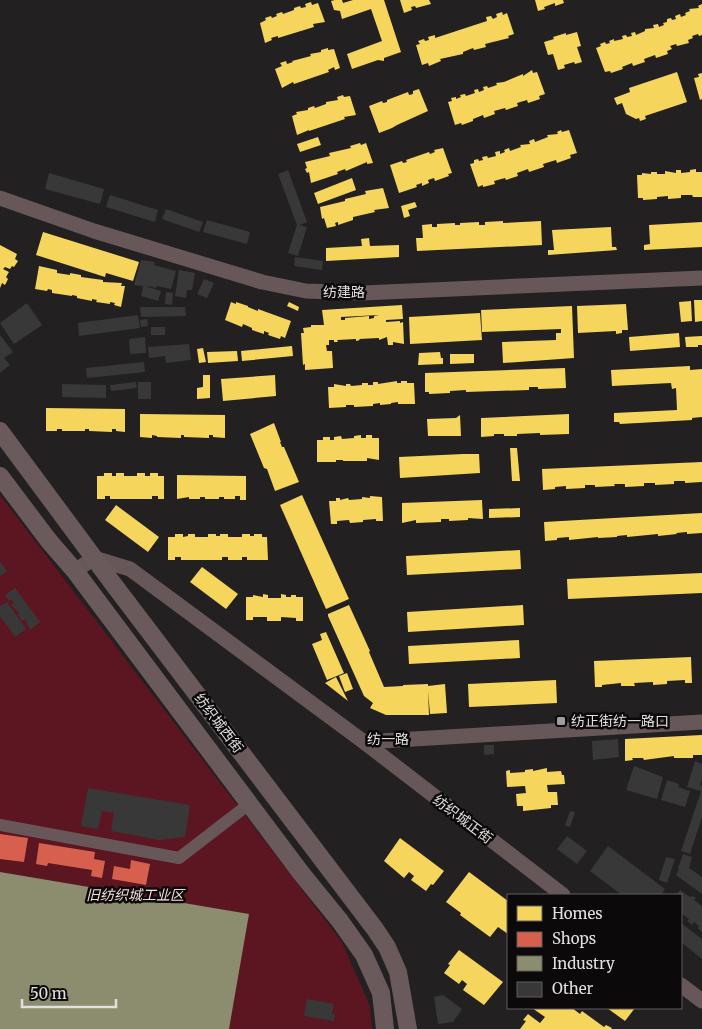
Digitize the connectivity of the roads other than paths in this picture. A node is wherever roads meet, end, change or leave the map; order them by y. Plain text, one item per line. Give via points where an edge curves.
1 (0, 198) edge
2 (702, 278) edge
3 (0, 431) edge
4 (0, 476) edge
5 (94, 558) junction
6 (75, 571) junction
7 (702, 722) edge
8 (364, 742) junction
9 (249, 804) junction
10 (0, 826) edge
11 (562, 894) edge
12 (682, 986) edge
13 (702, 1001) edge
14 (386, 1029) edge
15 (408, 1029) edge

1 - 2 street, 纺建路 via 262,282 306,291 363,293
3 - 5 main road, 纺织城西街
4 - 6 main road, 纺织城西街
5 - 6 street
5 - 8 street, 纺一路 via 130,569
5 - 15 main road, 纺织城西街 via 387,947 398,972
6 - 9 main road, 纺织城西街
7 - 8 street, 纺一路
8 - 11 street, 纺织城正街
9 - 10 street via 179,858
9 - 14 main road, 纺织城西街 via 364,955 380,993
12 - 13 street

